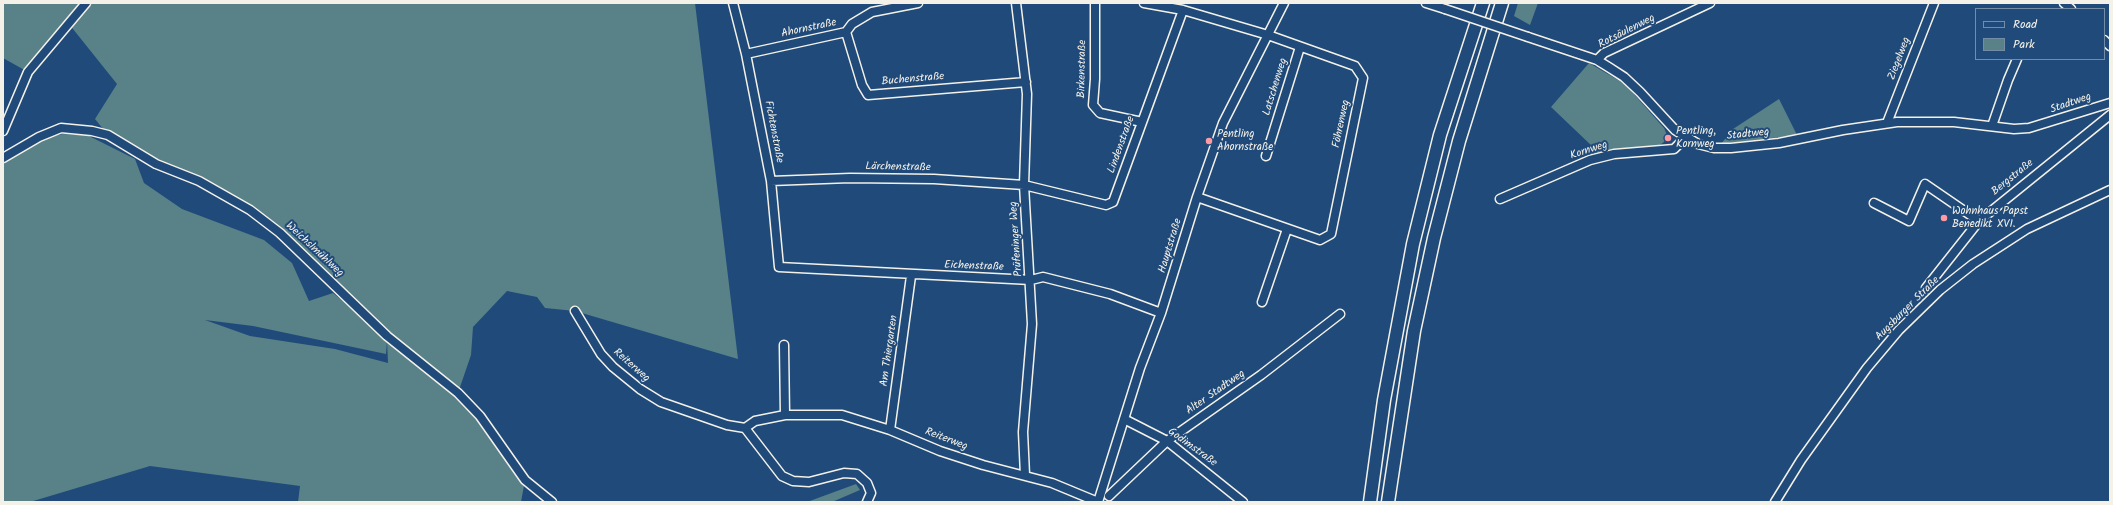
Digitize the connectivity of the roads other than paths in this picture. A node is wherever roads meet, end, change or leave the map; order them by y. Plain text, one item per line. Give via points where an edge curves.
1 (86, 3) edge
2 (733, 3) edge
3 (918, 3) edge
4 (1016, 3) edge
5 (1095, 3) edge
6 (1144, 3) edge
7 (1284, 3) edge
8 (1426, 3) edge
9 (1483, 3) edge
10 (1502, 3) edge
11 (1710, 3) edge
12 (1934, 3) edge
13 (1183, 10) junction
14 (846, 32) junction
15 (1268, 35) junction
16 (1300, 47) junction
17 (746, 54) junction
18 (1597, 60) junction
19 (2017, 60) edge
20 (1026, 82) junction
21 (2110, 103) edge
22 (2110, 115) edge
23 (1142, 122) junction
24 (1887, 123) junction
25 (1992, 126) junction
26 (3, 131) edge
27 (1686, 137) junction
28 (1266, 156) dead end
29 (3, 158) edge
30 (771, 181) junction
31 (1024, 185) junction
32 (2110, 190) edge
33 (1197, 197) junction
34 (1500, 199) dead end
35 (1874, 203) dead end
36 (1979, 221) junction
37 (1287, 229) junction
38 (779, 267) joint
39 (911, 276) junction
40 (1031, 280) junction
41 (1926, 288) dead end
42 (1262, 302) dead end
43 (575, 311) dead end
44 (1161, 313) junction
45 (1340, 314) dead end
46 (784, 345) dead end
47 (785, 415) junction
48 (1124, 419) junction
49 (745, 428) junction
50 (890, 430) junction
51 (1167, 442) junction
52 (1025, 474) junction
53 (1109, 496) dead end
54 (552, 502) edge
55 (867, 502) edge
56 (1098, 502) edge
57 (1243, 502) edge
58 (1370, 502) edge
59 (1388, 502) edge
60 (1775, 502) edge

1 - 26 street via 28,72
2 - 17 street, Fichtenstraße
3 - 14 street, Ahornstraße via 872,12 852,24
4 - 20 street, Prüfeninger Weg
5 - 23 street, Birkenstraße via 1093,105 1100,114
6 - 13 street
7 - 15 street, Hauptstraße
8 - 18 street, Stadtweg, bridge
9 - 58 highway via 1440,135 1413,244 1384,400
10 - 59 highway via 1459,141 1434,238 1414,331
11 - 18 street, Rotsäulenweg via 1604,53
12 - 24 street, Ziegelweg
13 - 15 street
13 - 23 street, Lindenstraße
14 - 17 street, Ahornstraße
14 - 20 street, Buchenstraße via 862,85 868,95
15 - 16 street, Föhrenweg
15 - 33 street, Hauptstraße via 1225,119
16 - 28 street, Latschenweg
16 - 37 street, Föhrenweg via 1355,66 1363,78 1331,234 1320,240
17 - 30 street, Fichtenstraße
18 - 27 street, Stadtweg via 1624,77 1667,122
19 - 25 street
20 - 31 street, Prüfeninger Weg
21 - 25 street, Stadtweg via 2029,128
22 - 36 street, Bergstraße
23 - 31 street, Lindenstraße via 1113,202 1106,205
24 - 25 street, Stadtweg via 1954,122
24 - 27 street, Stadtweg via 1779,143 1731,148 1714,148 1698,144
27 - 34 street, Kornweg via 1674,148 1614,154 1590,160
29 - 54 street, Weichslmühlweg via 39,137 61,128 92,131 108,135 156,164 199,181 250,210 280,233 387,336 458,393 480,416 525,480
30 - 31 street, Lärchenstraße via 919,179
30 - 38 street, Fichtenstraße
31 - 40 street, Prüfeninger Weg
32 - 60 street, Augsburger Straße via 2027,229 1973,264 1940,290 1867,368 1801,460
33 - 37 street, Föhrenweg
33 - 44 street, Hauptstraße
35 - 36 street via 1909,221 1925,184
36 - 41 street, Bergstraße
37 - 42 street
38 - 39 street, Eichenstraße
39 - 40 street, Eichenstraße
39 - 50 street, Am Thiergarten
40 - 44 street, Eichenstraße via 1043,277 1110,294
40 - 52 street, Prüfeninger Weg via 1032,324 1023,432
43 - 49 street, Reiterweg via 601,354 640,389 661,402 727,425
44 - 48 street, Hauptstraße
45 - 51 street, Alter Stadtweg via 1261,375
46 - 47 street
47 - 49 street, Reiterweg via 755,421
47 - 50 street, Reiterweg via 842,415
48 - 51 street, Godimstraße
48 - 56 street, Hauptstraße
49 - 55 street via 782,476 793,481 809,482 844,473 857,474 867,483 871,492
50 - 52 street, Reiterweg via 983,465
51 - 53 street, Alter Stadtweg
51 - 57 street, Godimstraße
52 - 56 street, Reiterweg

